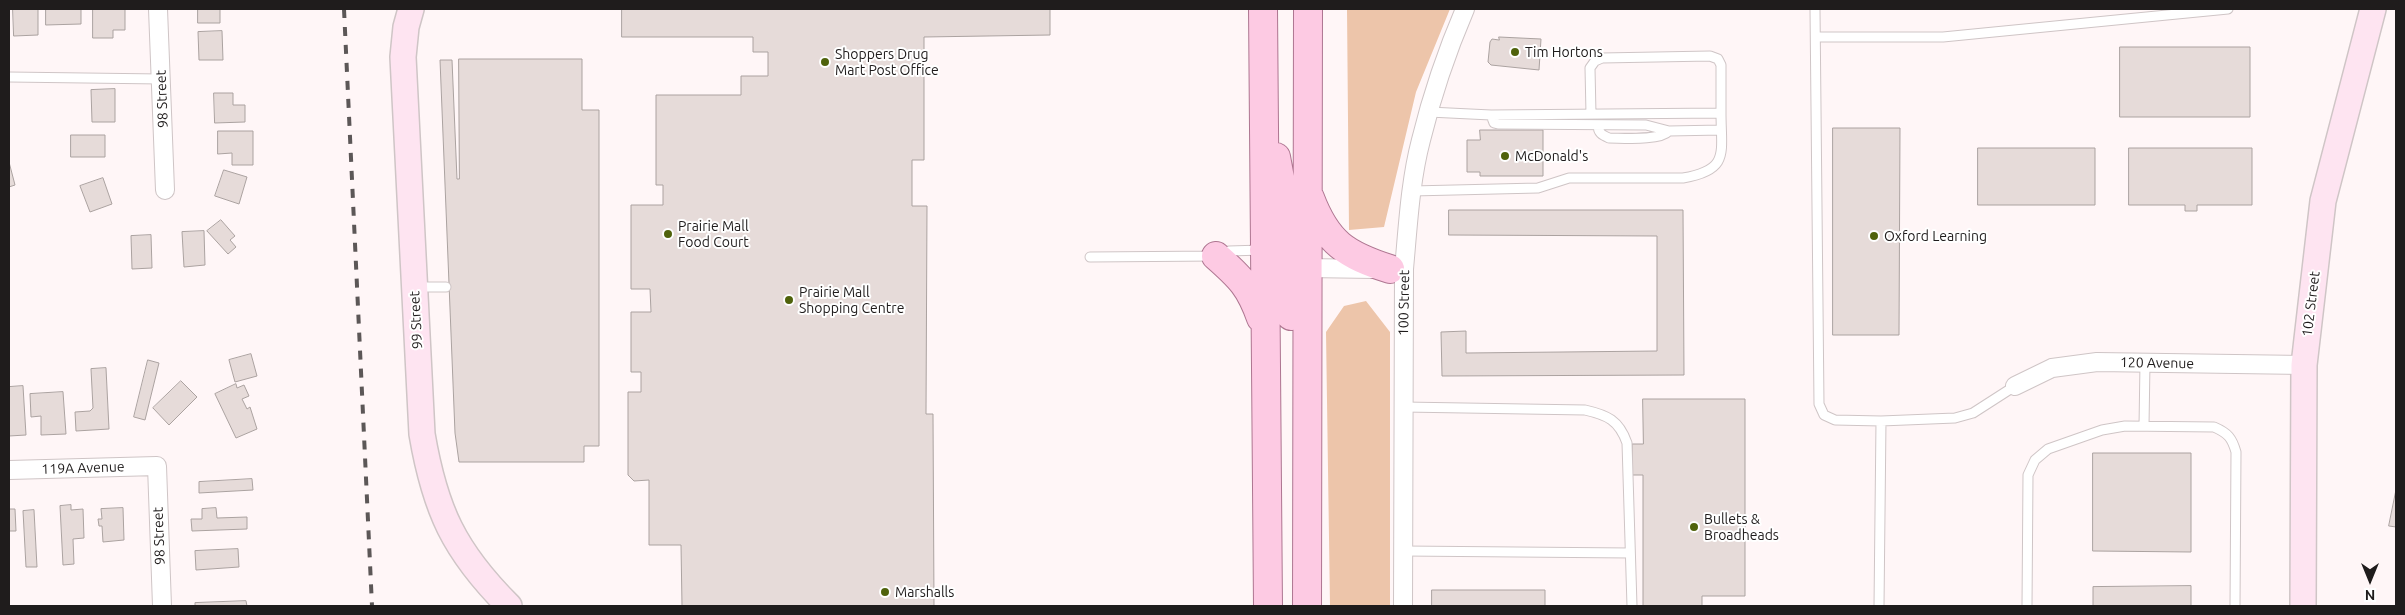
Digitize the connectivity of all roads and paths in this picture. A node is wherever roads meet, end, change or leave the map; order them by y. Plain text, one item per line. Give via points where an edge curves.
1 (158, 9) edge
2 (410, 9) edge
3 (1263, 9) edge
4 (1308, 9) edge
5 (1465, 9) edge
6 (1815, 9) edge
7 (2228, 9) edge
8 (2373, 9) edge
9 (1816, 37) junction
10 (9, 77) edge
11 (161, 79) junction
12 (1264, 94) junction
13 (1429, 112) junction
14 (1721, 113) junction
15 (1591, 114) junction
16 (1491, 115) junction
17 (1721, 130) junction
18 (165, 190) dead end
19 (1412, 191) junction
20 (1308, 192) junction
21 (1264, 250) junction
22 (1216, 256) junction
23 (1090, 257) dead end
24 (1306, 268) junction
25 (1397, 269) junction
26 (414, 286) junction
27 (446, 287) dead end
28 (1265, 329) junction
29 (2145, 363) junction
30 (2304, 365) junction
31 (2016, 386) joint
32 (1404, 407) junction
33 (1881, 421) junction
34 (2144, 426) junction
35 (1308, 442) junction
36 (156, 466) joint
37 (9, 470) edge
38 (1404, 551) junction
39 (1630, 553) junction
40 (162, 606) edge
41 (509, 606) edge
42 (1268, 606) edge
43 (1307, 606) edge
44 (1403, 606) edge
45 (1632, 606) edge
46 (1879, 606) edge
47 (2027, 606) edge
48 (2235, 606) edge
49 (2303, 606) edge

1 - 11 street, 98 Street
2 - 26 street, 99 Street via 403,57
3 - 12 main road
4 - 20 main road
5 - 13 street, 100 Street via 1450,44
6 - 9 lane
7 - 9 lane via 1943,37
8 - 30 street, 102 Street via 2323,201
9 - 33 lane via 1819,404 1824,415 1835,420
10 - 11 lane
11 - 18 street, 98 Street
12 - 21 main road
12 - 24 main road via 1292,243
13 - 16 lane
13 - 19 street, 100 Street via 1420,141
14 - 15 lane
14 - 15 lane via 1721,65 1718,59 1710,56 1602,58 1595,61 1590,68
14 - 17 lane
15 - 16 lane
16 - 17 lane via 1498,124 1646,125 1669,130
17 - 19 lane via 1722,155 1718,163 1700,175 1683,178 1569,178 1538,188
19 - 25 street, 100 Street
20 - 24 main road
20 - 25 main road via 1315,211 1343,249 1354,256
21 - 22 lane via 1229,251
21 - 28 main road
21 - 35 main road via 1280,267 1289,286
22 - 23 lane
22 - 28 main road via 1253,295
24 - 25 street
24 - 35 main road
25 - 32 street, 100 Street
26 - 27 lane
26 - 41 street, 99 Street via 422,434 434,494 465,555
28 - 42 main road
29 - 30 street, 120 Avenue
29 - 31 street, 120 Avenue via 2097,362 2052,368
29 - 34 lane
30 - 49 street, 102 Street
31 - 33 lane via 1973,413 1955,418
32 - 38 street, 100 Street
32 - 39 lane via 1585,410 1611,418 1627,442
33 - 46 lane
34 - 47 lane via 2102,430 2048,449 2035,460 2028,475
34 - 48 lane via 2214,427 2232,439 2236,452
35 - 43 main road
36 - 37 street, 119A Avenue
36 - 40 street, 98 Street
38 - 39 lane
38 - 44 street, 100 Street
39 - 45 lane

